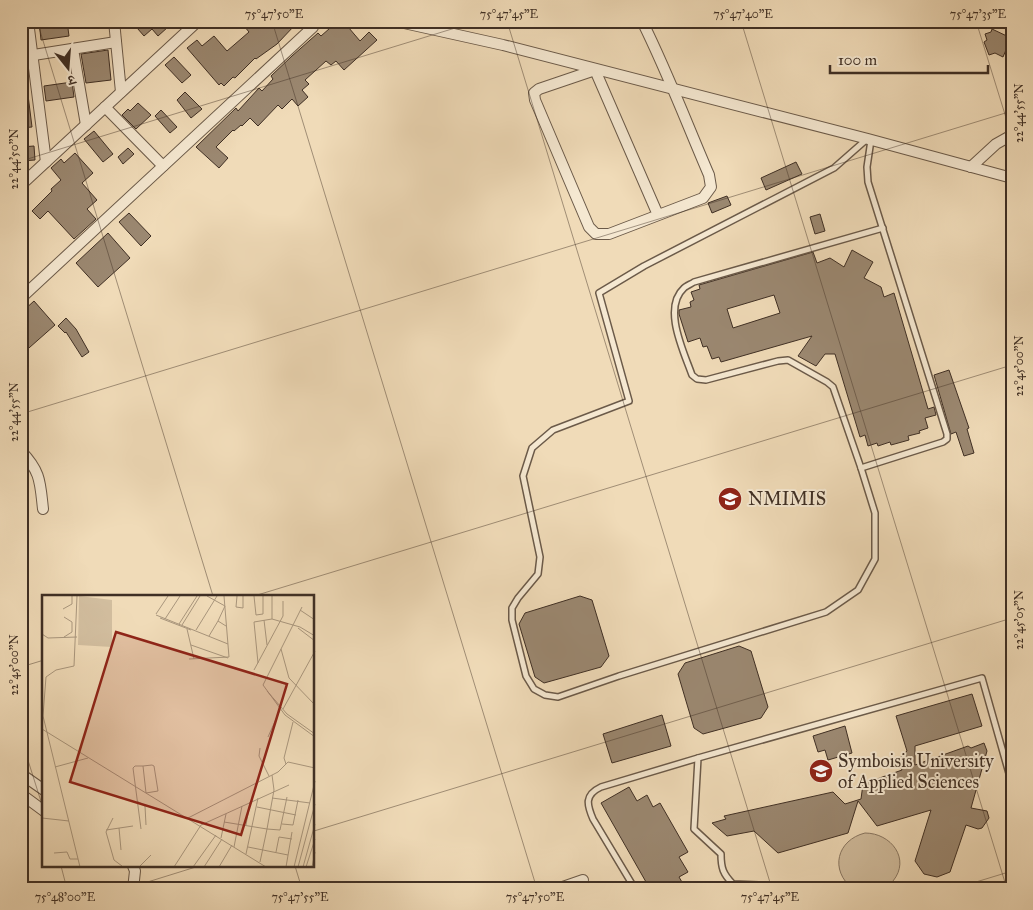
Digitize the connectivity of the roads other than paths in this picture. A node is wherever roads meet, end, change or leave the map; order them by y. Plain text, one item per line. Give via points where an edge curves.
1 (28, 21) edge
2 (114, 21) edge
3 (198, 21) edge
4 (315, 21) edge
5 (395, 21) edge
6 (642, 21) edge
7 (116, 42) junction
8 (73, 49) junction
9 (32, 56) junction
10 (21, 57) edge
11 (595, 70) junction
12 (671, 88) junction
13 (121, 92) junction
14 (105, 107) junction
15 (86, 125) junction
16 (1012, 135) edge
17 (870, 139) junction
18 (46, 162) junction
19 (163, 166) junction
20 (972, 167) junction
21 (1012, 178) edge
22 (21, 185) edge
23 (658, 215) junction
24 (883, 228) junction
25 (21, 298) edge
26 (21, 451) edge
27 (861, 468) junction
28 (42, 509) dead end
29 (698, 758) junction
30 (21, 774) edge
31 (1012, 784) edge
32 (42, 789) edge
33 (21, 794) edge
34 (42, 810) edge
35 (134, 868) edge
36 (583, 880) dead end
37 (132, 889) edge
38 (557, 889) edge
39 (635, 889) edge
40 (764, 889) edge

1 - 9 street
2 - 7 street
3 - 13 street
4 - 19 street via 313,27
5 - 11 street
6 - 12 street
7 - 8 street
7 - 13 street
8 - 9 street
8 - 15 street
9 - 10 street
9 - 18 street
11 - 12 street
11 - 23 street
11 - 23 street via 534,93 589,227 596,234 609,234
12 - 17 street
12 - 23 street via 709,175 711,187 703,198
13 - 14 street
14 - 15 street
14 - 19 street
15 - 18 street
16 - 20 street via 991,148
17 - 20 street
17 - 24 lane via 867,173
17 - 27 lane via 834,168 644,266 599,293 629,400 553,430 532,448 529,457 523,476 540,557 538,574 512,608 512,620 526,676 534,689 558,697 826,612 858,590 875,559 875,513
18 - 22 street
19 - 25 street
20 - 21 street
24 - 27 lane via 947,434 943,442
24 - 27 lane via 694,282 677,296 674,307 676,327 692,374 697,379 706,380 788,360 827,382 837,396
26 - 28 street via 39,477
29 - 31 lane via 982,678
29 - 39 lane via 601,787 588,798 593,819
29 - 40 lane via 694,829 722,854 721,868 733,884 759,885
30 - 32 street
33 - 34 street
35 - 37 street
36 - 38 street

